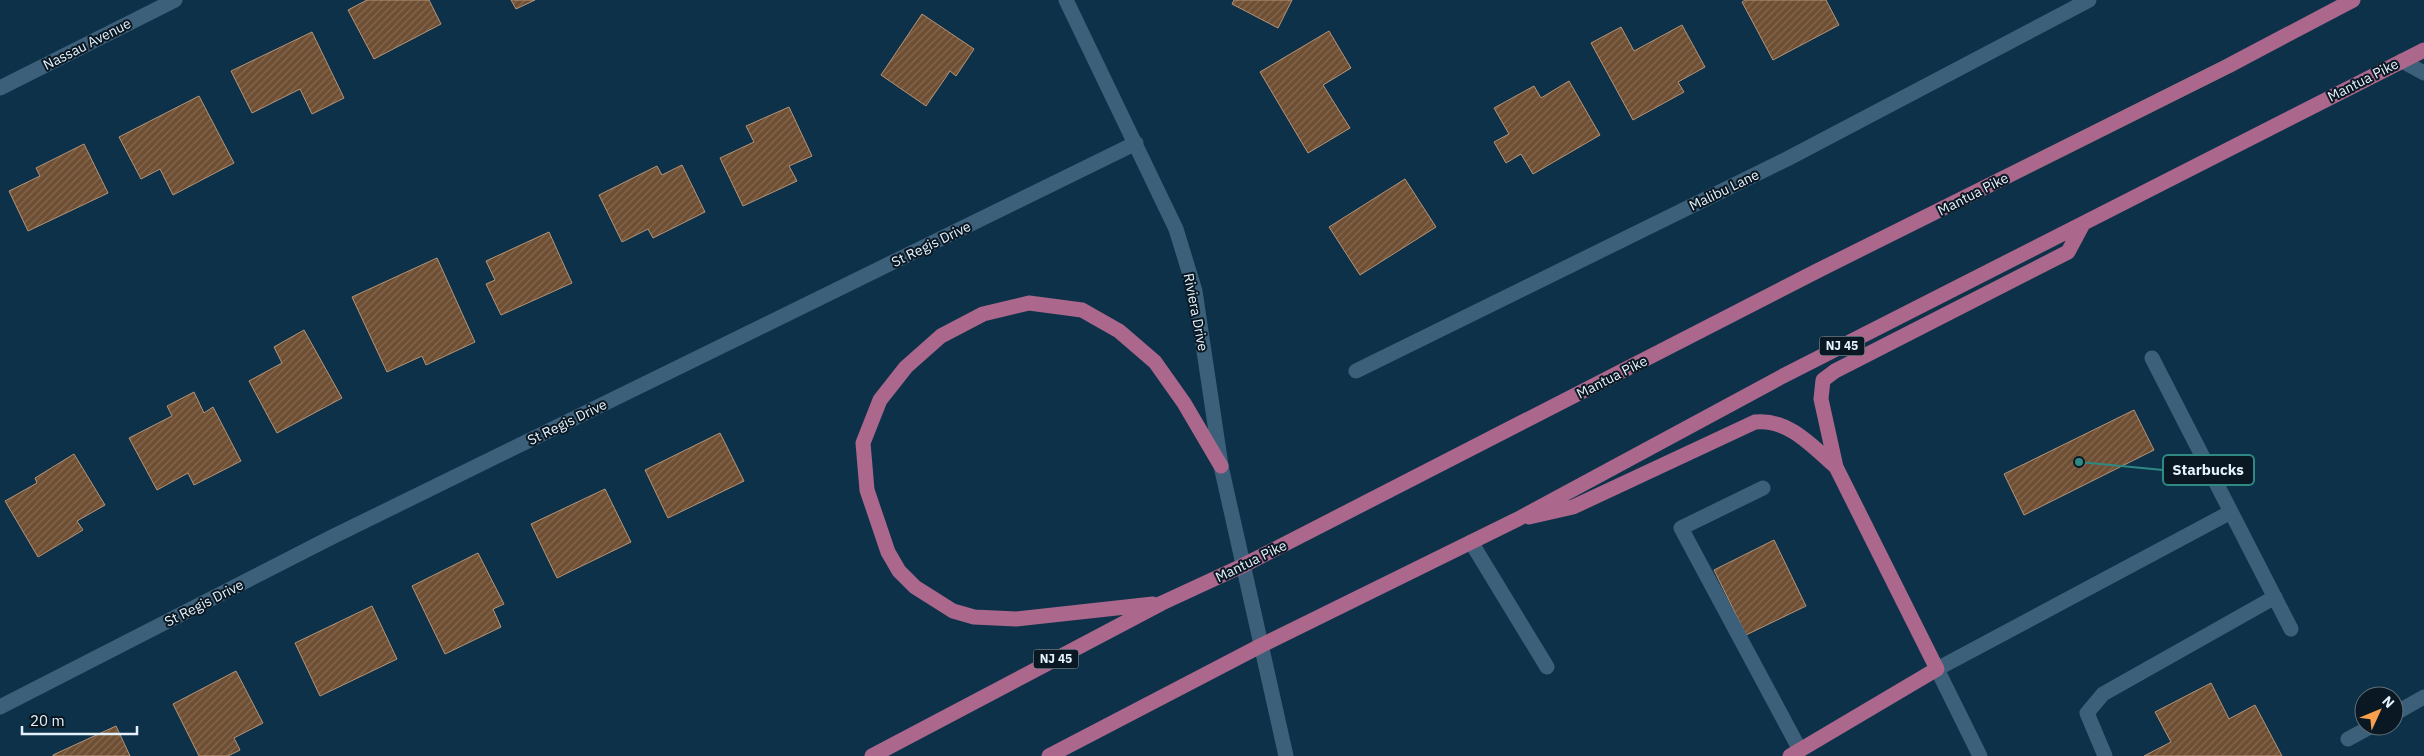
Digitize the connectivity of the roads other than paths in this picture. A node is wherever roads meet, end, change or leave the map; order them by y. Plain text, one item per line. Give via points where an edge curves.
1 (174, 0) edge
2 (1066, 0) edge
3 (2089, 0) edge
4 (2353, 0) edge
5 (2424, 50) edge
6 (2402, 61) junction
7 (2424, 73) edge
8 (0, 88) edge
9 (1136, 143) junction
10 (2083, 224) junction
11 (2152, 358) dead end
12 (1356, 371) dead end
13 (1221, 466) junction
14 (1836, 466) junction
15 (1763, 488) dead end
16 (2231, 512) junction
17 (1518, 519) junction
18 (1471, 542) junction
19 (1242, 566) junction
20 (2275, 597) junction
21 (1162, 603) junction
22 (2291, 629) dead end
23 (1262, 645) junction
24 (1547, 667) dead end
25 (1937, 669) junction
26 (2424, 697) edge
27 (0, 707) edge
28 (2404, 708) edge
29 (2354, 736) edge
30 (2348, 739) dead end
31 (1795, 753) edge
32 (872, 756) edge
33 (1049, 756) edge
34 (1286, 756) edge
35 (1980, 756) edge
36 (2104, 756) edge

1 - 8 street, Nassau Avenue
2 - 9 street, Riviera Drive
3 - 12 street, Malibu Lane via 1787,159
4 - 19 main road, Mantua Pike / NJ 45
5 - 6 main road, Mantua Pike / NJ 45
6 - 7 street
6 - 10 main road, Mantua Pike / NJ 45
9 - 13 street, Riviera Drive via 1176,229 1195,291
9 - 27 street, St Regis Drive via 332,537
10 - 14 main road via 2068,252 1822,380 1821,399
10 - 17 main road, Mantua Pike / NJ 45 via 1783,376
11 - 16 street
13 - 19 street, Riviera Drive
13 - 21 main road via 1184,403 1155,362 1119,331 1082,310 1029,303 983,314 942,336 906,367 880,400 863,443 867,490 888,552 899,571 915,587 953,611 974,617 1016,620
14 - 17 main road via 1785,427 1755,422 1573,507
14 - 25 main road
15 - 31 street via 1681,528
16 - 20 street
16 - 25 street
17 - 18 main road, Mantua Pike / NJ 45
18 - 23 main road, Mantua Pike / NJ 45
18 - 24 street
19 - 21 main road, Mantua Pike / NJ 45
19 - 23 street, Riviera Drive
20 - 22 street
20 - 36 street via 2103,694 2087,713
21 - 32 main road, Mantua Pike / NJ 45
23 - 33 main road, Mantua Pike / NJ 45
23 - 34 street, Riviera Drive
25 - 31 main road
25 - 35 street
26 - 28 street
29 - 30 street

